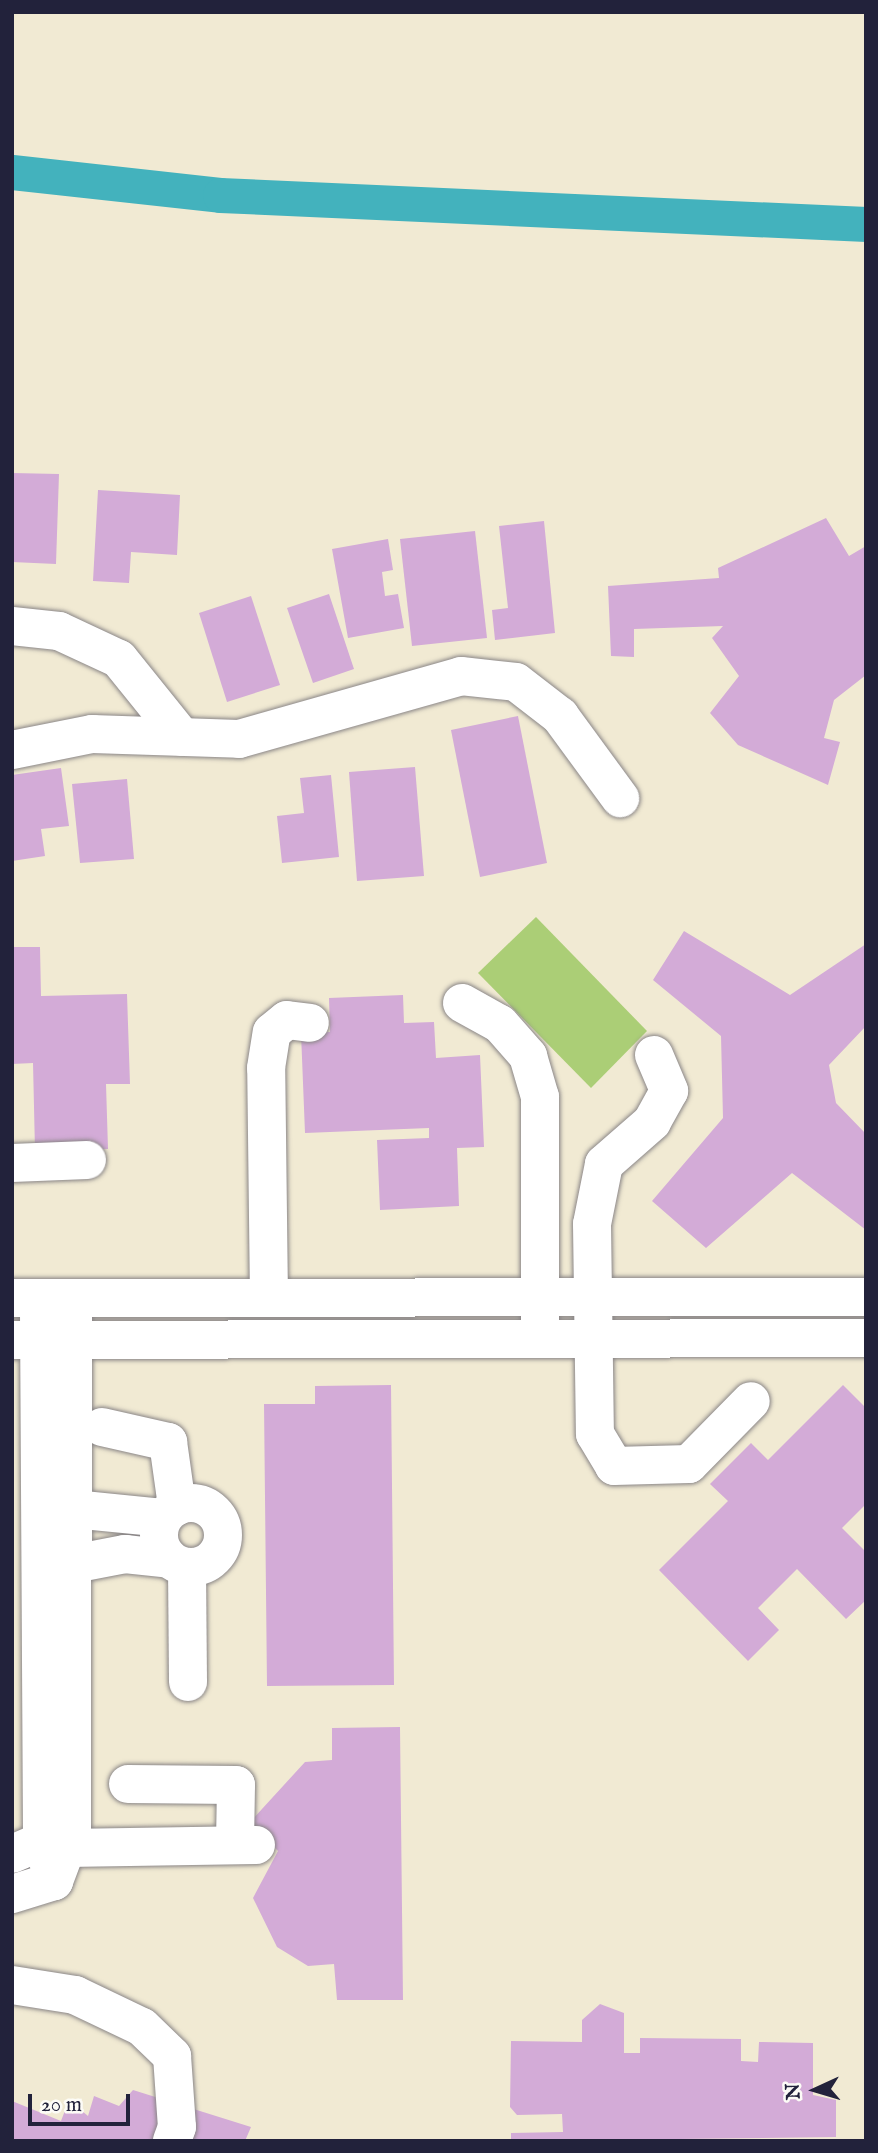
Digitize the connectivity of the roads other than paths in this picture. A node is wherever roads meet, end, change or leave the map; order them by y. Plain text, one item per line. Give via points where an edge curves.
1 (12, 626) edge
2 (182, 737) junction
3 (12, 750) edge
4 (620, 798) dead end
5 (462, 1003) dead end
6 (310, 1023) dead end
7 (654, 1055) dead end
8 (87, 1160) dead end
9 (12, 1163) edge
10 (866, 1297) edge
11 (41, 1298) edge
12 (269, 1298) junction
13 (541, 1298) junction
14 (589, 1298) junction
15 (866, 1338) edge
16 (42, 1340) edge
17 (540, 1340) junction
18 (592, 1340) junction
19 (751, 1401) dead end
20 (102, 1427) dead end
21 (43, 1496) edge
22 (170, 1512) junction
23 (63, 1554) junction
24 (178, 1563) junction
25 (188, 1682) dead end
26 (128, 1784) dead end
27 (43, 1856) edge
28 (12, 1894) edge
29 (12, 1985) edge
30 (172, 2141) edge

1 - 2 street via 59,631 119,659
2 - 3 street via 92,734
2 - 4 street via 239,739 461,676 516,682 560,716
5 - 13 street via 500,1024 528,1056 540,1097
6 - 12 street via 287,1020 272,1032 266,1068
7 - 14 street via 669,1091 652,1122 604,1164 592,1224
8 - 9 street
10 - 14 street
11 - 12 street
11 - 16 street
12 - 13 street
13 - 14 street
13 - 17 street
14 - 18 street
15 - 18 street
16 - 17 street
16 - 21 street
17 - 18 street
18 - 19 street via 595,1434 614,1466 689,1464
20 - 22 street via 168,1443
21 - 22 street
21 - 23 street
22 - 24 street via 159,1537
22 - 24 street via 204,1505 223,1529 215,1558
23 - 24 street via 125,1554
23 - 27 street via 58,1700
24 - 25 street
26 - 27 street via 236,1785 246,1845
27 - 28 street
29 - 30 street via 75,1995 152,2036 172,2056 177,2127

